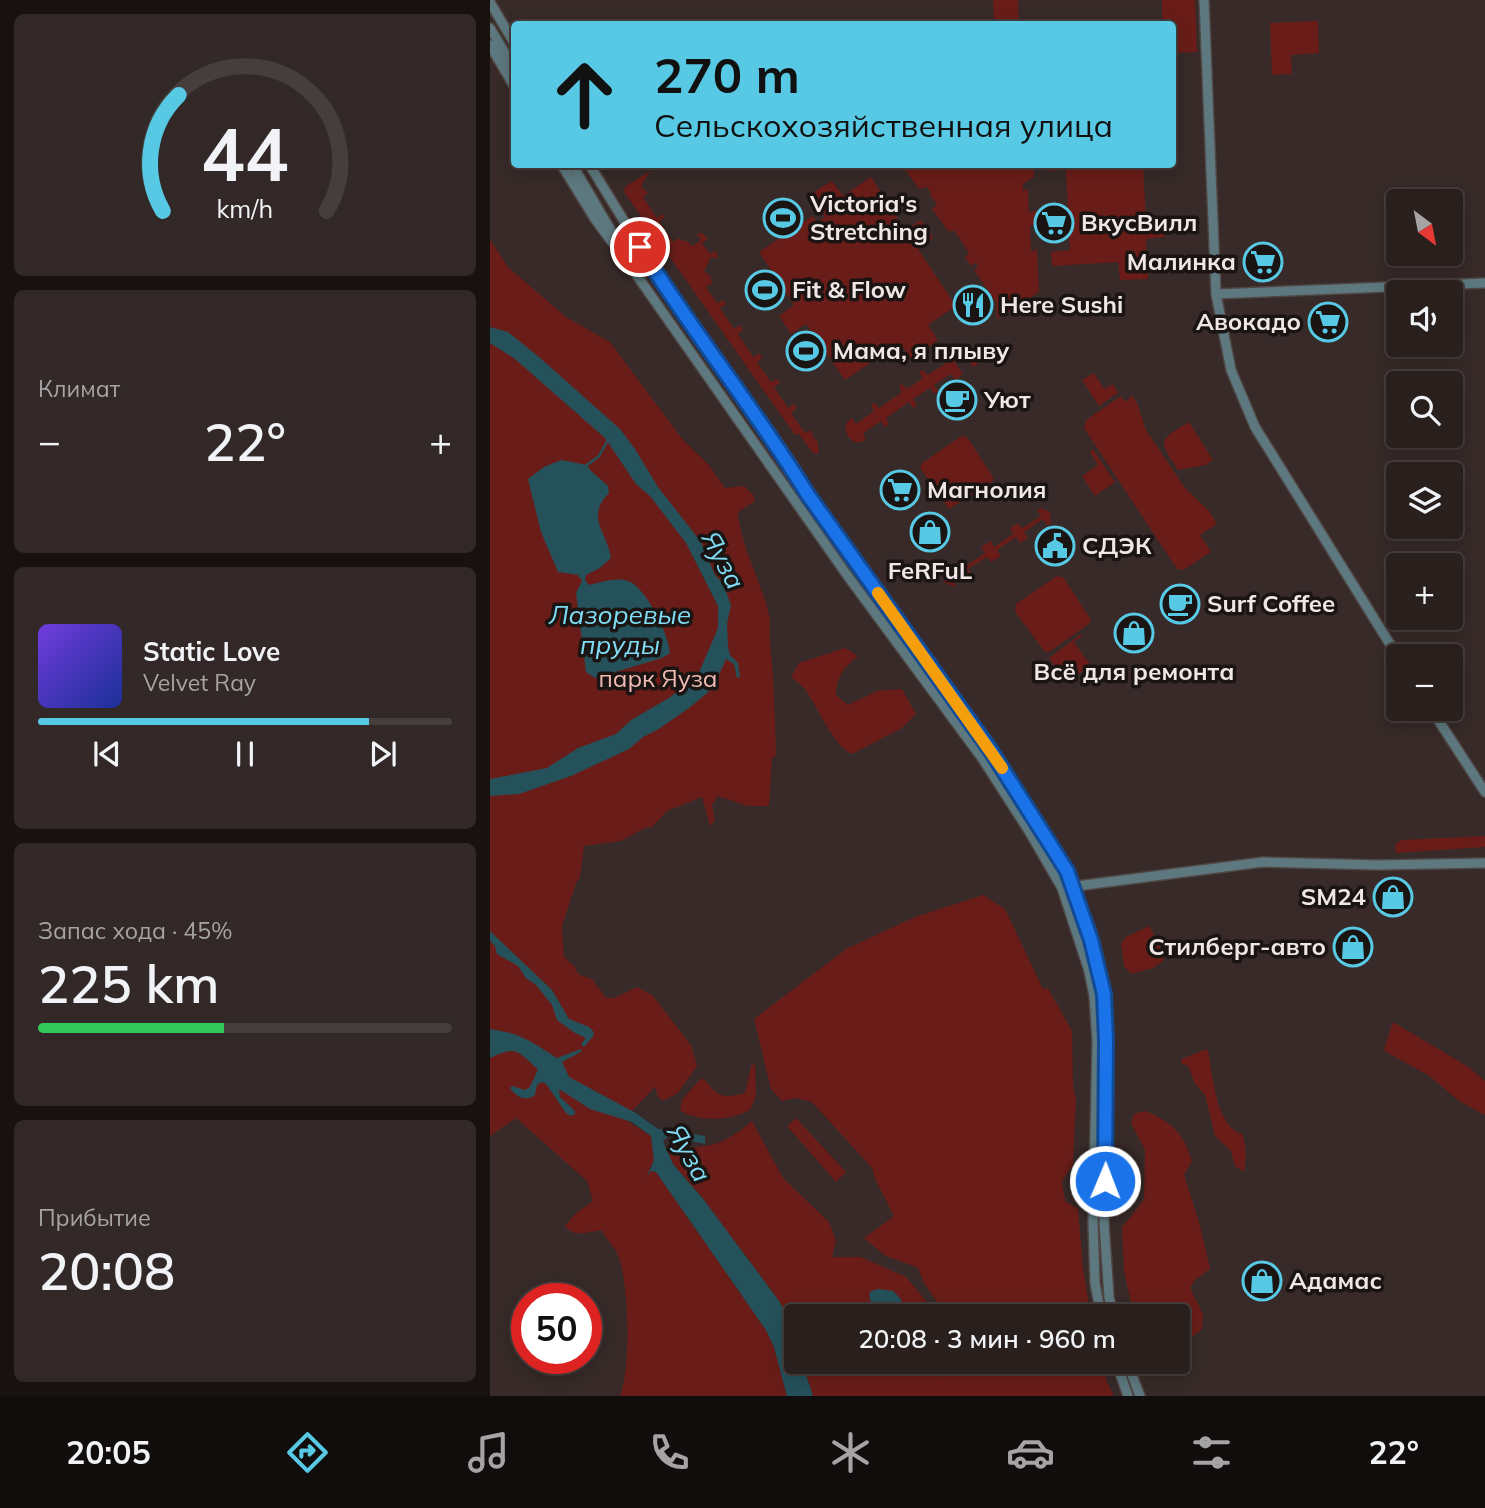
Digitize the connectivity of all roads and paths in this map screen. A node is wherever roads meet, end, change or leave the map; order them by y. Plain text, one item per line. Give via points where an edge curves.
1 (1204, 0) edge
2 (490, 2) edge
3 (490, 28) edge
4 (511, 38) edge
5 (490, 45) edge
6 (511, 63) edge
7 (511, 81) edge
8 (563, 168) edge
9 (574, 168) edge
10 (591, 168) edge
11 (638, 277) junction
12 (1485, 283) edge
13 (1216, 294) junction
14 (1390, 644) edge
15 (1439, 721) edge
16 (1485, 792) edge
17 (1485, 863) edge
18 (1073, 887) junction
19 (1062, 888) junction
20 (1099, 1304) edge
21 (1111, 1304) edge
22 (1120, 1374) edge
23 (1132, 1374) edge
24 (1128, 1396) edge
25 (1140, 1396) edge

1 - 13 main road
2 - 4 main road
3 - 6 main road
5 - 7 main road
8 - 11 main road
9 - 11 main road
10 - 18 main road via 733,386 991,751
11 - 19 main road via 982,758
12 - 13 main road
13 - 14 main road via 1231,370 1255,427
15 - 16 main road
17 - 18 main road via 1263,862
18 - 19 main road
18 - 21 main road via 1104,994 1104,1223
19 - 20 main road via 1094,996 1093,1223
22 - 24 main road
23 - 25 main road

